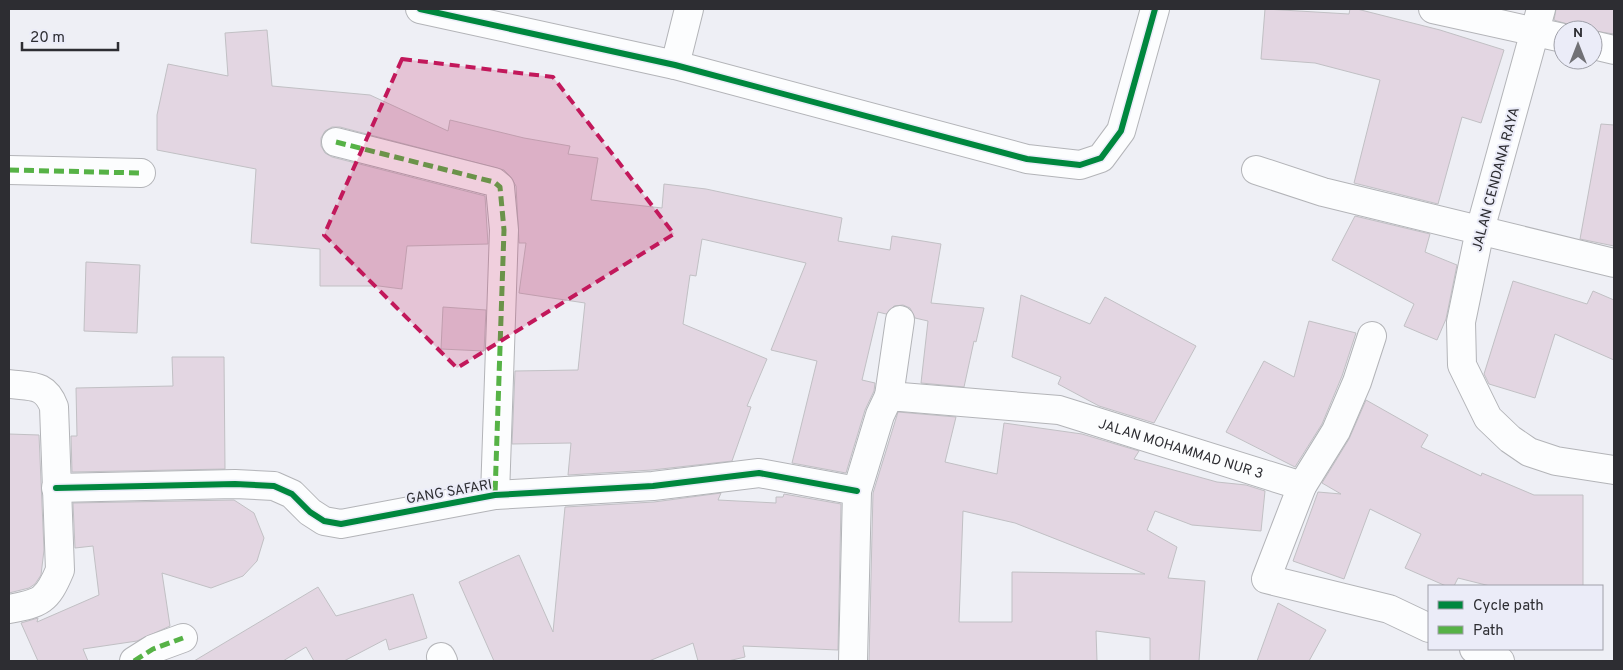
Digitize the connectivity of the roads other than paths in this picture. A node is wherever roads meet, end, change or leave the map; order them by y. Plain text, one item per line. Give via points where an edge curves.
1 (420, 9) edge
2 (689, 9) edge
3 (1155, 9) edge
4 (1433, 9) edge
5 (1538, 20) edge
6 (1553, 31) edge
7 (676, 65) junction
8 (336, 142) dead end
9 (9, 170) edge
10 (1256, 170) dead end
11 (141, 173) dead end
12 (1480, 230) junction
13 (1614, 263) edge
14 (900, 320) dead end
15 (1372, 336) dead end
16 (9, 384) edge
17 (890, 396) junction
18 (1614, 470) edge
19 (1302, 486) junction
20 (56, 488) junction
21 (857, 491) junction
22 (495, 495) junction
23 (9, 609) edge
24 (1428, 628) edge
25 (183, 638) dead end
26 (1476, 650) edge
27 (134, 661) edge
28 (853, 661) edge
29 (1500, 661) edge

1 - 7 street
2 - 7 street
3 - 7 street via 1121,131 1101,158 1080,165 1027,159
4 - 5 street
5 - 6 street
5 - 12 street, JALAN CENDANA RAYA
8 - 22 street via 494,182 500,188 504,230
9 - 11 street
10 - 12 street via 1323,192
12 - 13 street
12 - 18 street, JALAN CENDANA RAYA via 1462,322 1462,365 1488,418 1529,452 1556,461
14 - 17 street
15 - 19 street via 1336,431
16 - 20 street via 40,388 50,394 54,407
17 - 19 street, JALAN MOHAMMAD NUR 3 via 1059,410
17 - 21 street via 880,415
19 - 24 street via 1266,579 1389,609
20 - 22 street, GANG SAFARI via 274,486 292,494 324,521 341,524
20 - 23 street via 60,570 44,599
21 - 22 street, GANG SAFARI via 759,473 653,486
21 - 28 street
25 - 27 street via 153,649
26 - 29 street

